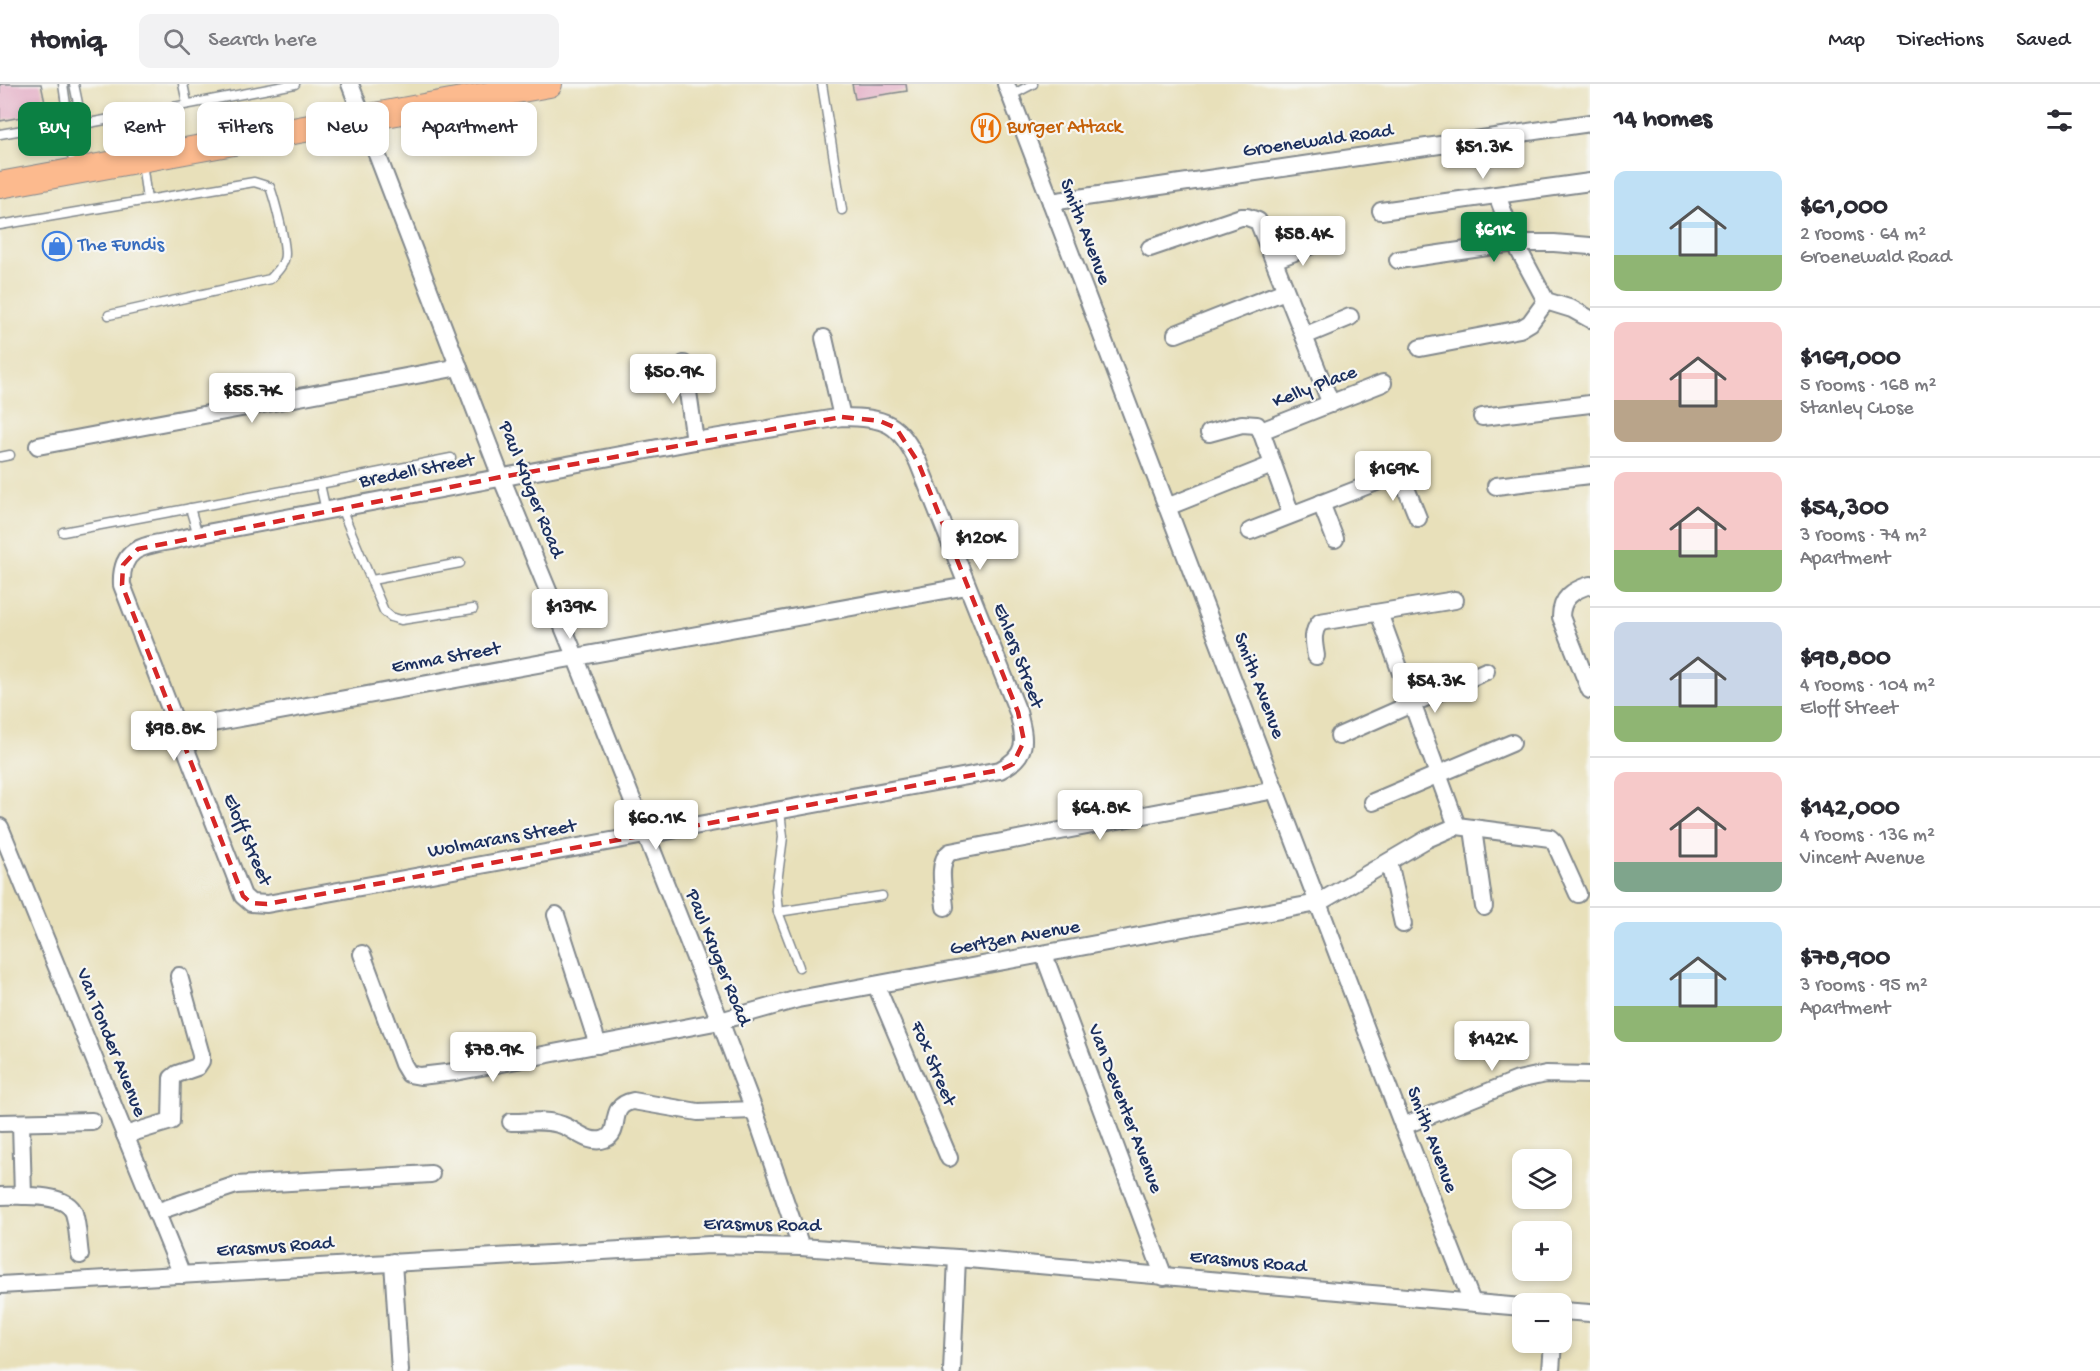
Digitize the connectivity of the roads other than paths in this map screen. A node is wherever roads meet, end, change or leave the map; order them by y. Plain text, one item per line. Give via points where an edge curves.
1 (63, 84) edge
2 (74, 84) edge
3 (183, 84) edge
4 (295, 84) edge
5 (350, 84) edge
6 (549, 84) edge
7 (822, 84) edge
8 (1033, 84) edge
9 (1008, 90) edge
10 (65, 102) edge
11 (357, 102) edge
12 (187, 104) junction
13 (389, 112) edge
14 (1590, 123) edge
15 (306, 128) edge
16 (18, 131) edge
17 (0, 134) edge
18 (72, 156) edge
19 (377, 156) edge
20 (141, 159) junction
21 (77, 171) junction
22 (1590, 182) edge
23 (0, 185) edge
24 (1497, 195) junction
25 (147, 200) junction
26 (1051, 202) junction
27 (842, 210) dead end
28 (1381, 212) dead end
29 (0, 225) edge
30 (1320, 242) dead end
31 (1515, 243) junction
32 (1590, 246) edge
33 (1150, 248) dead end
34 (1274, 260) junction
35 (1398, 260) dead end
36 (1285, 291) junction
37 (1546, 301) junction
38 (109, 315) dead end
39 (1350, 317) dead end
40 (1590, 319) edge
41 (1176, 334) dead end
42 (1304, 336) junction
43 (824, 338) dead end
44 (1420, 348) dead end
45 (684, 364) dead end
46 (459, 367) junction
47 (1383, 383) dead end
48 (1331, 404) junction
49 (1590, 404) edge
50 (842, 417) junction
51 (1482, 417) dead end
52 (880, 421) joint
53 (1261, 431) junction
54 (1209, 433) dead end
55 (695, 441) junction
56 (39, 446) dead end
57 (10, 455) dead end
58 (0, 457) edge
59 (451, 458) dead end
60 (1272, 465) junction
61 (1590, 476) edge
62 (501, 477) junction
63 (320, 484) junction
64 (1496, 486) dead end
65 (1321, 503) junction
66 (1167, 507) junction
67 (190, 508) junction
68 (334, 509) junction
69 (1291, 514) junction
70 (1418, 518) dead end
71 (1250, 531) dead end
72 (63, 532) dead end
73 (198, 535) junction
74 (1335, 539) dead end
75 (460, 563) dead end
76 (121, 575) joint
77 (372, 580) junction
78 (1590, 585) edge
79 (968, 586) junction
80 (1455, 600) dead end
81 (473, 609) dead end
82 (1379, 613) junction
83 (575, 656) junction
84 (1316, 656) dead end
85 (1486, 672) dead end
86 (1590, 690) edge
87 (1413, 705) junction
88 (180, 729) junction
89 (1339, 736) dead end
90 (1512, 743) dead end
91 (1022, 753) joint
92 (1440, 775) junction
93 (1275, 790) junction
94 (1373, 802) dead end
95 (780, 811) junction
96 (0, 827) edge
97 (1465, 828) junction
98 (645, 836) junction
99 (1389, 862) junction
100 (1578, 894) dead end
101 (882, 896) dead end
102 (1318, 903) junction
103 (267, 904) joint
104 (945, 907) dead end
105 (1484, 907) dead end
106 (778, 912) junction
107 (556, 915) dead end
108 (1403, 924) dead end
109 (362, 954) dead end
110 (1044, 955) junction
111 (799, 967) dead end
112 (179, 976) dead end
113 (876, 985) junction
114 (720, 1021) junction
115 (598, 1045) junction
116 (1590, 1075) edge
117 (754, 1110) junction
118 (92, 1120) dead end
119 (511, 1122) dead end
120 (0, 1123) edge
121 (21, 1123) junction
122 (1403, 1126) junction
123 (125, 1135) junction
124 (949, 1158) dead end
125 (431, 1174) dead end
126 (0, 1196) edge
127 (23, 1197) junction
128 (156, 1212) junction
129 (801, 1247) junction
130 (80, 1255) dead end
131 (957, 1258) junction
132 (393, 1262) junction
133 (182, 1275) junction
134 (1164, 1277) junction
135 (0, 1285) edge
136 (1472, 1302) junction
137 (1512, 1306) edge
138 (1572, 1312) edge
139 (1590, 1313) edge
140 (1552, 1353) edge
141 (399, 1371) edge
142 (952, 1371) edge
143 (1551, 1371) edge

1 - 10 lane
2 - 12 lane via 85,122
3 - 12 lane
4 - 12 lane
5 - 11 street, Paul Kruger Road
6 - 13 main road
7 - 27 lane
8 - 9 lane
9 - 26 street, Smith Avenue
14 - 26 street, Groenewald Road
15 - 20 main road
16 - 17 lane
18 - 21 lane
19 - 46 street, Paul Kruger Road
20 - 21 main road
20 - 25 lane
21 - 23 main road
22 - 24 street
24 - 28 street
24 - 31 street
25 - 29 lane
25 - 38 lane via 254,182 270,187 285,255 270,279
26 - 66 street, Smith Avenue
30 - 34 street
31 - 32 street
31 - 35 street
31 - 37 street
33 - 34 street via 1241,217 1258,221
34 - 36 street
36 - 41 street
36 - 42 street
37 - 40 street
37 - 44 street via 1530,323 1520,329
39 - 42 street
42 - 48 street
43 - 50 street
45 - 55 street
46 - 56 street
46 - 62 street, Paul Kruger Road
47 - 48 street, Kelly Place
48 - 53 street, Kelly Place
49 - 51 street
50 - 52 street, Bredell Street
50 - 55 street, Bredell Street
52 - 79 street, Ehlers Street via 896,428 907,439
53 - 54 street via 1257,425 1248,423
53 - 60 street
55 - 62 street, Bredell Street
57 - 58 lane
59 - 63 lane
60 - 66 street
60 - 69 street
61 - 64 street
62 - 68 street, Bredell Street
62 - 83 street, Paul Kruger Road
63 - 67 lane
63 - 68 lane
65 - 69 street
65 - 70 street via 1405,471
65 - 74 street
66 - 93 street, Smith Avenue
67 - 72 lane
67 - 73 lane
68 - 73 street, Bredell Street
68 - 77 lane
69 - 71 street
73 - 76 street, Bredell Street via 138,549 129,555
75 - 77 lane
76 - 88 street, Eloff Street
77 - 81 lane via 384,611 400,620
78 - 86 street via 1574,591 1561,608
79 - 83 street, Emma Street
79 - 91 street, Ehlers Street via 1018,712 1024,741
80 - 82 street
82 - 84 street via 1320,622 1313,636
82 - 87 street
83 - 88 street, Emma Street
83 - 98 street, Paul Kruger Road
85 - 87 street
87 - 89 street
87 - 92 street
88 - 103 street, Eloff Street via 243,896 251,903
90 - 92 street
91 - 95 street, Wolmarans Street via 1013,764 1000,770
92 - 94 street
92 - 97 street
93 - 102 street, Smith Avenue
93 - 104 street via 950,852 942,864
95 - 98 street, Wolmarans Street
95 - 106 lane via 783,837 776,890
96 - 123 street, Van Tonder Avenue
97 - 99 street, Gertzen Avenue via 1439,832
97 - 100 street via 1550,838
97 - 105 street
98 - 103 street, Wolmarans Street
98 - 114 street, Paul Kruger Road
99 - 102 street, Gertzen Avenue
99 - 108 street
101 - 106 lane
102 - 110 street, Gertzen Avenue
102 - 122 street, Smith Avenue
106 - 111 lane
107 - 115 street
109 - 115 street, Gertzen Avenue via 410,1074 434,1076
110 - 113 street, Gertzen Avenue
110 - 134 street, Van Deventer Avenue
112 - 123 street via 201,1061 197,1067 172,1078 171,1121
113 - 114 street, Gertzen Avenue via 798,999
113 - 124 street, Fox Street
114 - 115 street, Gertzen Avenue
114 - 117 street, Paul Kruger Road
116 - 122 street via 1546,1074 1518,1080
117 - 119 street via 698,1112 633,1101 618,1110 611,1135 595,1140 551,1122
117 - 129 street, Paul Kruger Road
118 - 121 street
120 - 121 street
121 - 127 street
122 - 136 street, Smith Avenue
123 - 128 street, Van Tonder Avenue
125 - 128 street via 236,1185
126 - 127 street
127 - 130 street via 69,1205
128 - 133 street, Van Tonder Avenue
129 - 131 street, Erasmus Road
129 - 132 street, Erasmus Road via 710,1245
131 - 134 street, Erasmus Road
131 - 142 street
132 - 133 street, Erasmus Road
132 - 141 street
133 - 135 street, Erasmus Road
134 - 136 street, Erasmus Road
136 - 137 street, Erasmus Road
138 - 139 street
140 - 143 street

